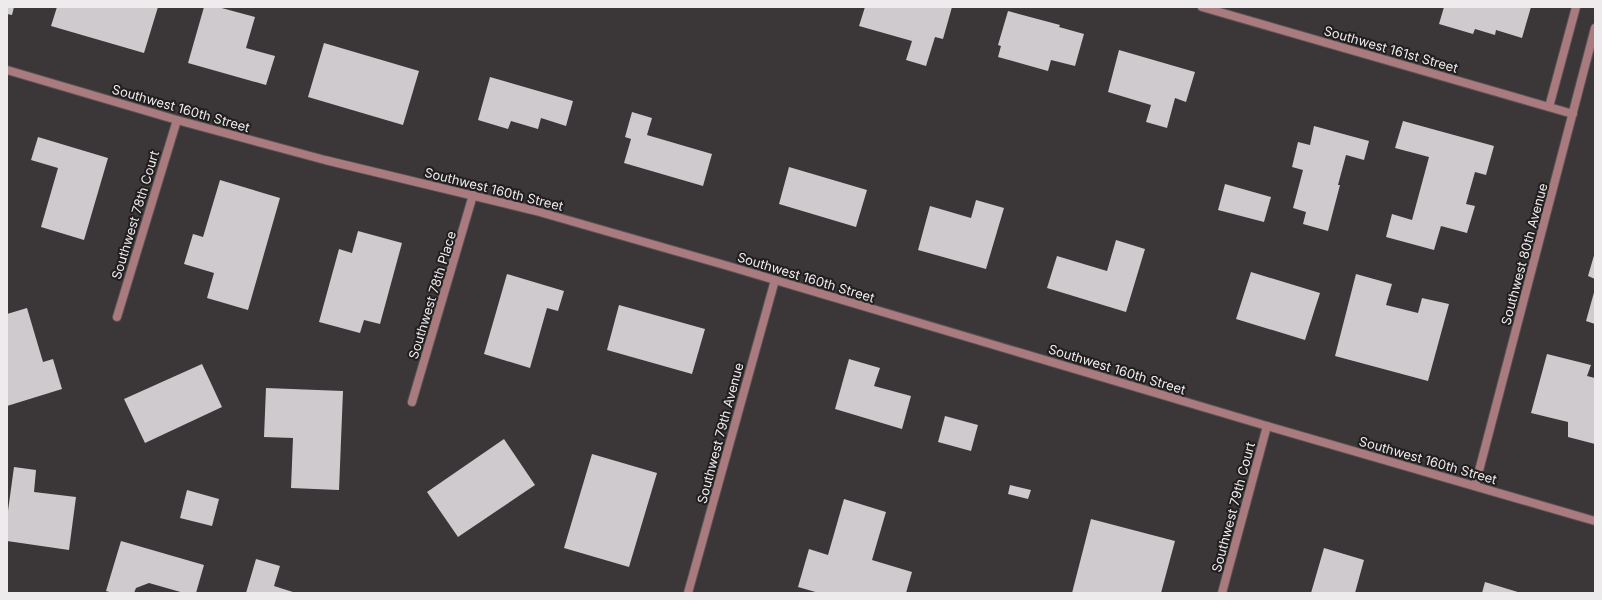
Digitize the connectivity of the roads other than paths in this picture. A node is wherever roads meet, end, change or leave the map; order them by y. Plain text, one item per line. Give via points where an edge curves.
1 (1202, 7) edge
2 (1576, 7) edge
3 (1595, 28) edge
4 (7, 70) edge
5 (1548, 107) junction
6 (1573, 114) junction
7 (177, 120) junction
8 (473, 195) junction
9 (775, 280) junction
10 (117, 317) dead end
11 (412, 402) dead end
12 (1267, 426) junction
13 (1475, 486) junction
14 (1595, 521) edge
15 (688, 593) edge
16 (1222, 593) edge

1 - 5 street, Southwest 161st Street
2 - 5 street
3 - 6 street, Southwest 80th Avenue
4 - 7 street, Southwest 160th Street
5 - 6 street, Southwest 161st Street
6 - 13 street, Southwest 80th Avenue
7 - 8 street, Southwest 160th Street via 325,160
7 - 10 street, Southwest 78th Court
8 - 9 street, Southwest 160th Street
8 - 11 street, Southwest 78th Place
9 - 12 street, Southwest 160th Street
9 - 15 street, Southwest 79th Avenue
12 - 13 street, Southwest 160th Street
12 - 16 street, Southwest 79th Court
13 - 14 street, Southwest 160th Street

